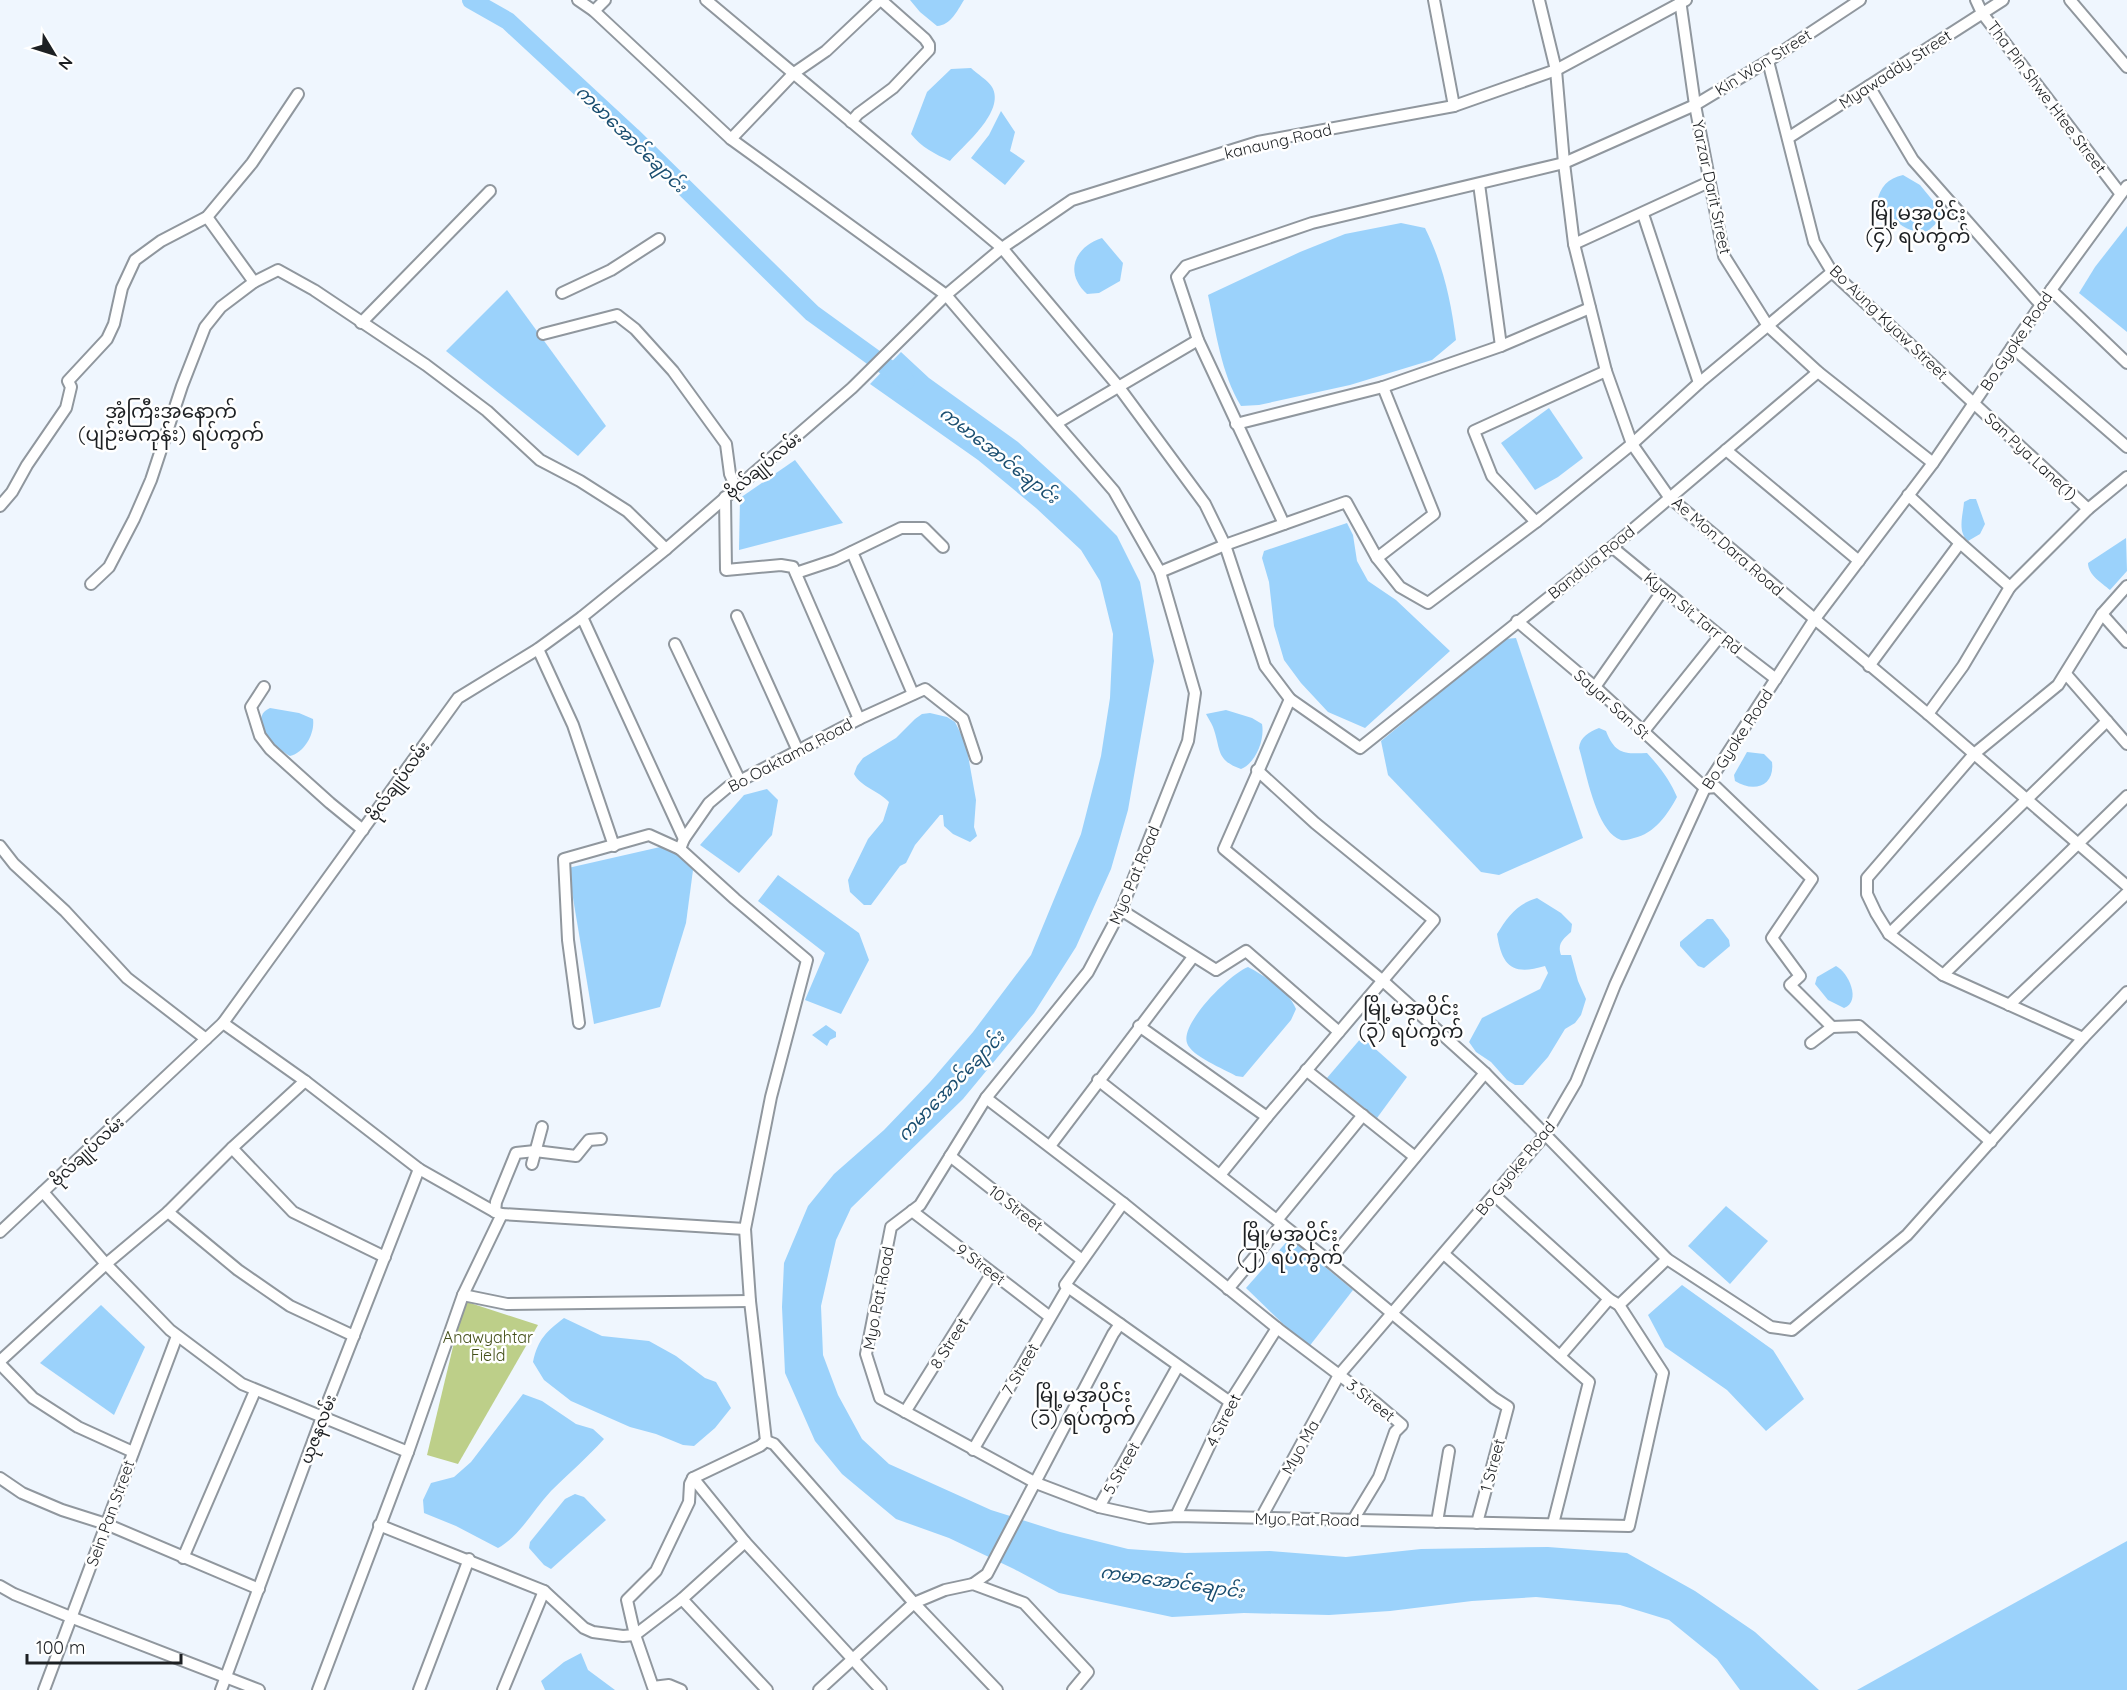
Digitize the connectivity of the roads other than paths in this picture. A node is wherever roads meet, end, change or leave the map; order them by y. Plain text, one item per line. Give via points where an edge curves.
1 (578, 0) edge
2 (605, 0) edge
3 (880, 0) edge
4 (1434, 0) edge
5 (1539, 0) edge
6 (1860, 0) edge
7 (1976, 0) edge
8 (2003, 0) edge
9 (2070, 0) edge
10 (1682, 1) edge
11 (715, 2) edge
12 (594, 10) junction
13 (1982, 13) junction
14 (1768, 61) junction
15 (2127, 67) edge
16 (1556, 70) junction
17 (794, 74) junction
18 (1869, 86) junction
19 (298, 94) dead end
20 (1695, 105) junction
21 (1454, 106) junction
22 (851, 122) junction
23 (1788, 138) junction
24 (731, 139) junction
25 (1564, 163) junction
26 (1709, 182) junction
27 (1479, 184) junction
28 (2124, 190) edge
29 (490, 191) dead end
30 (1642, 214) junction
31 (207, 217) junction
32 (659, 239) dead end
33 (1574, 244) junction
34 (1002, 248) junction
35 (1832, 272) junction
36 (254, 282) junction
37 (2051, 290) junction
38 (562, 292) dead end
39 (946, 295) junction
40 (2041, 305) junction
41 (1590, 308) junction
42 (361, 323) junction
43 (1768, 326) junction
44 (543, 334) dead end
45 (1198, 340) junction
46 (1501, 346) junction
47 (2012, 347) junction
48 (2127, 363) edge
49 (1606, 372) junction
50 (1818, 372) junction
51 (1699, 383) junction
52 (1118, 386) junction
53 (1383, 387) junction
54 (852, 388) joint
55 (1974, 402) junction
56 (1057, 423) junction
57 (1236, 424) junction
58 (1632, 444) junction
59 (2127, 447) edge
60 (1726, 450) junction
61 (1933, 463) junction
62 (2127, 477) edge
63 (736, 488) junction
64 (1908, 495) junction
65 (725, 497) junction
66 (1669, 497) junction
67 (0, 506) edge
68 (2088, 509) junction
69 (1536, 522) junction
70 (1284, 524) junction
71 (1960, 543) junction
72 (1225, 545) junction
73 (943, 547) dead end
74 (1612, 547) junction
75 (666, 549) junction
76 (852, 552) junction
77 (1377, 558) junction
78 (1859, 561) junction
79 (1160, 572) junction
80 (796, 573) junction
81 (91, 584) dead end
82 (2010, 586) junction
83 (2127, 586) edge
84 (1663, 590) junction
85 (2102, 614) junction
86 (737, 616) dead end
87 (582, 617) junction
88 (1814, 620) junction
89 (1517, 621) junction
90 (1720, 636) junction
91 (2127, 642) edge
92 (675, 644) dead end
93 (538, 649) junction
94 (1869, 666) junction
95 (2066, 674) junction
96 (1776, 679) junction
97 (264, 687) dead end
98 (1595, 687) junction
99 (914, 694) junction
100 (1290, 699) junction
101 (1928, 714) junction
102 (859, 719) junction
103 (2107, 721) junction
104 (1643, 732) junction
105 (2127, 744) edge
106 (798, 751) junction
107 (1974, 754) junction
108 (976, 758) dead end
109 (1257, 770) junction
110 (740, 781) junction
111 (1705, 788) junction
112 (2127, 796) edge
113 (2026, 798) junction
114 (363, 830) junction
115 (2079, 843) junction
116 (682, 844) junction
117 (0, 846) edge
118 (614, 846) junction
119 (2127, 886) edge
120 (2127, 893) edge
121 (1121, 910) junction
122 (1889, 934) junction
123 (1193, 957) junction
124 (1942, 975) junction
125 (1383, 981) junction
126 (2127, 992) edge
127 (2008, 1005) junction
128 (223, 1023) junction
129 (579, 1023) dead end
130 (1139, 1026) junction
131 (1832, 1027) junction
132 (1338, 1032) junction
133 (2083, 1038) junction
134 (206, 1039) junction
135 (1811, 1043) dead end
136 (1306, 1070) junction
137 (1485, 1073) junction
138 (1098, 1080) junction
139 (305, 1081) junction
140 (987, 1098) junction
141 (1363, 1115) junction
142 (1267, 1117) junction
143 (542, 1127) dead end
144 (1545, 1135) junction
145 (601, 1139) dead end
146 (1991, 1142) junction
147 (1050, 1146) junction
148 (232, 1148) junction
149 (535, 1151) junction
150 (950, 1156) junction
151 (1415, 1157) junction
152 (532, 1164) dead end
153 (419, 1169) junction
154 (1220, 1175) junction
155 (43, 1192) junction
156 (1494, 1195) junction
157 (1123, 1203) junction
158 (912, 1211) junction
159 (168, 1212) junction
160 (498, 1213) junction
161 (1279, 1222) junction
162 (745, 1229) junction
163 (0, 1232) edge
164 (1444, 1254) junction
165 (385, 1257) junction
166 (1667, 1259) junction
167 (1082, 1260) junction
168 (1329, 1261) junction
169 (106, 1263) junction
170 (992, 1273) junction
171 (1068, 1287) junction
172 (1228, 1289) junction
173 (463, 1295) junction
174 (1609, 1299) junction
175 (750, 1300) junction
176 (1619, 1305) junction
177 (1391, 1314) junction
178 (1050, 1317) junction
179 (1120, 1324) junction
180 (1277, 1328) junction
181 (354, 1335) junction
182 (177, 1336) junction
183 (1560, 1356) junction
184 (0, 1362) edge
185 (1179, 1366) junction
186 (1340, 1376) junction
187 (255, 1390) junction
188 (1230, 1402) junction
189 (905, 1412) junction
190 (322, 1417) junction
191 (766, 1441) junction
192 (973, 1450) junction
193 (1449, 1451) dead end
194 (133, 1452) junction
195 (408, 1452) junction
196 (0, 1478) edge
197 (693, 1478) junction
198 (1036, 1483) junction
199 (1099, 1508) junction
200 (1176, 1516) junction
201 (1261, 1518) junction
202 (1353, 1520) junction
203 (1437, 1522) junction
204 (1477, 1523) junction
205 (106, 1524) junction
206 (1553, 1524) junction
207 (379, 1525) junction
208 (745, 1542) junction
209 (183, 1558) junction
210 (469, 1559) junction
211 (973, 1584) junction
212 (0, 1586) edge
213 (259, 1589) junction
214 (544, 1591) junction
215 (682, 1599) junction
216 (914, 1603) junction
217 (72, 1618) junction
218 (634, 1635) junction
219 (853, 1658) junction
220 (226, 1678) junction
221 (44, 1690) edge
222 (221, 1690) edge
223 (259, 1690) edge
224 (318, 1690) edge
225 (419, 1690) edge
226 (503, 1690) edge
227 (681, 1690) edge
228 (767, 1690) edge
229 (819, 1690) edge
230 (881, 1690) edge
231 (997, 1690) edge
232 (1072, 1690) edge

1 - 12 street, Myo Pat Road
2 - 12 street
3 - 17 street via 826,51
3 - 22 street via 925,39 929,50 893,88
4 - 21 street
5 - 16 street, Ae Mon Dara Road
6 - 14 street, Kin Won Street
7 - 13 street, Tha Pin Shwe Htee Street
8 - 13 street, Myawaddy Street
9 - 15 street
10 - 16 street, kanaung Road
10 - 20 street, Yarzar Darit Street
11 - 17 street
12 - 24 street, Myo Pat Road
13 - 18 street, Myawaddy Street
13 - 28 street, Tha Pin Shwe Htee Street
14 - 20 street, Kin Won Street
14 - 23 street, Bo Aung Kyaw Street
16 - 21 street, kanaung Road
16 - 25 street, Ae Mon Dara Road
17 - 22 street
17 - 24 street
18 - 23 street, Myawaddy Street
18 - 40 street via 1913,160
19 - 31 street via 252,163
20 - 25 street, Kin Won Street
20 - 26 street, Yarzar Darit Street
21 - 34 street, kanaung Road via 1258,142 1105,189 1072,200
22 - 34 street
23 - 35 street, Bo Aung Kyaw Street via 1814,242
24 - 39 street, Myo Pat Road
25 - 27 street, Kin Won Street
25 - 33 street, Ae Mon Dara Road
26 - 30 street
26 - 43 street, Yarzar Darit Street via 1724,256
27 - 45 street, Kin Won Street via 1312,223 1186,266 1177,277
27 - 46 street
28 - 37 street, Bo Gyoke Road
29 - 42 street
30 - 33 street
30 - 51 street
31 - 36 street
31 - 67 street via 135,260 107,339 69,381 66,408
32 - 38 street via 610,270
33 - 41 street, Ae Mon Dara Road
34 - 39 street, kanaung Road
34 - 52 street
35 - 43 street
35 - 55 street, Bo Aung Kyaw Street
36 - 42 street via 278,270
36 - 81 street via 221,307 205,327 134,519 109,567
37 - 40 street, Bo Gyoke Road
37 - 48 street
39 - 54 street, kanaung Road
39 - 56 street, Myo Pat Road
40 - 47 street, Bo Gyoke Road
41 - 46 street
41 - 49 street, Ae Mon Dara Road
42 - 75 street via 452,384 540,460 627,512
43 - 50 street, Yarzar Darit Street
43 - 51 street
44 - 63 street via 617,315 635,329 673,371 726,444
45 - 52 street
45 - 57 street
46 - 53 street
47 - 55 street, Bo Gyoke Road
47 - 59 street
49 - 58 street, Ae Mon Dara Road
49 - 69 street via 1474,431 1489,472
50 - 60 street, Bandula Road
50 - 61 street, Yarzar Darit Street
51 - 58 street
52 - 56 street
52 - 72 street via 1205,504
53 - 57 street
53 - 77 street via 1434,514
54 - 63 street, ဗိုလ်ချုပ်လမ်း
55 - 61 street, Bo Gyoke Road
55 - 68 street, San Pya Lane(1)
56 - 79 street, Myo Pat Road via 1114,491
57 - 70 street
58 - 66 street, Ae Mon Dara Road
58 - 69 street
60 - 66 street, Bandula Road
60 - 78 street
61 - 64 street, Bo Gyoke Road
62 - 68 street
63 - 65 street, ဗိုလ်ချုပ်လမ်း
64 - 71 street
64 - 78 street, Bo Gyoke Road
65 - 75 street, ဗိုလ်ချုပ်လမ်း
65 - 80 street via 726,570 781,565 793,567
66 - 74 street, Bandula Road
66 - 88 street, Ae Mon Dara Road
68 - 82 street
69 - 77 street via 1428,603 1400,587
70 - 72 street
70 - 77 street via 1346,502
71 - 82 street
71 - 94 street
72 - 79 street
72 - 100 street via 1265,666
73 - 76 street via 924,528 908,527
74 - 84 street, Kyan Sit Tarr Rd
74 - 89 street, Bandula Road
75 - 87 street, ဗိုလ်ချုပ်လမ်း
76 - 80 street
76 - 99 street
78 - 88 street, Bo Gyoke Road
79 - 121 street, Myo Pat Road via 1195,693 1188,741
80 - 102 street, Bo Oaktama Road
82 - 101 street via 1963,666
83 - 85 street
84 - 90 street, Kyan Sit Tarr Rd
84 - 98 street
85 - 91 street
85 - 95 street
86 - 106 street
87 - 93 street, ဗိုလ်ချုပ်လမ်း
87 - 116 street
88 - 94 street, Ae Mon Dara Road
88 - 96 street, Bo Gyoke Road
89 - 98 street, Sayar San St
89 - 100 street, Bandula Road via 1360,748
90 - 96 street, Kyan Sit Tarr Rd
90 - 104 street
92 - 110 street
93 - 114 street, ဗိုလ်ချုပ်လမ်း via 459,698
93 - 118 street via 573,725
94 - 101 street, Ae Mon Dara Road
95 - 103 street
95 - 107 street via 2058,685
96 - 111 street, Bo Gyoke Road
97 - 114 street via 251,707 260,736
98 - 104 street, Sayar San St
99 - 102 street
99 - 108 street via 925,689 963,719
100 - 109 street
101 - 107 street, Ae Mon Dara Road
102 - 106 street, Bo Oaktama Road
103 - 105 street
103 - 113 street
104 - 111 street, Sayar San St
106 - 110 street, Bo Oaktama Road
107 - 113 street, Ae Mon Dara Road
107 - 122 street via 1867,879 1867,894
109 - 125 street via 1224,849
109 - 125 street via 1434,920
110 - 116 street, Bo Oaktama Road via 709,803
111 - 131 street, Sayar San St via 1716,787 1812,879 1772,938 1800,976 1790,985
111 - 144 street, Bo Gyoke Road via 1615,985 1576,1082
112 - 115 street
113 - 115 street, Ae Mon Dara Road
113 - 122 street
114 - 128 street, ဗိုလ်ချုပ်လမ်း
115 - 119 street, Ae Mon Dara Road
115 - 124 street
116 - 118 street via 650,835
116 - 162 street via 735,900 807,960 771,1097
117 - 134 street via 127,978
118 - 129 street via 564,859 568,940
120 - 127 street
121 - 123 street
121 - 140 street, Myo Pat Road via 1088,972
122 - 124 street
123 - 130 street
123 - 132 street via 1216,970 1246,951
124 - 127 street
125 - 132 street
125 - 137 street
126 - 133 street
127 - 133 street
128 - 134 street, ဗိုလ်ချုပ်လမ်း
128 - 139 street
130 - 138 street
130 - 142 street
131 - 135 street
131 - 146 street via 1859,1026
132 - 136 street
133 - 146 street
134 - 155 street, ဗိုလ်ချုပ်လမ်း
136 - 141 street
136 - 142 street
137 - 144 street
137 - 151 street
138 - 147 street
138 - 154 street
139 - 148 street
139 - 153 street
140 - 147 street
140 - 150 street, Myo Pat Road
141 - 151 street
141 - 161 street
142 - 154 street
143 - 149 street
144 - 156 street, Bo Gyoke Road
144 - 166 street
145 - 149 street via 589,1140 576,1156
146 - 166 street via 1907,1235 1792,1330 1771,1327
147 - 157 street
148 - 159 street
148 - 165 street via 293,1212
149 - 152 street
149 - 160 street via 514,1154 496,1202
150 - 158 street, Myo Pat Road via 920,1205
150 - 167 street, 10 Street
151 - 168 street
153 - 160 street
153 - 165 street, ယုဇနလမ်း
154 - 161 street
155 - 163 street, ဗိုလ်ချုပ်လမ်း
155 - 169 street
156 - 164 street, Bo Gyoke Road
156 - 174 street
157 - 167 street, 7 Street
157 - 172 street
158 - 170 street, 9 Street
158 - 189 street, Myo Pat Road via 891,1227 866,1354 880,1398
159 - 169 street
159 - 181 street via 238,1270 290,1306
160 - 162 street
160 - 173 street
161 - 168 street
161 - 172 street
162 - 175 street
164 - 177 street, Bo Gyoke Road
164 - 183 street
165 - 181 street, ယုဇနလမ်း
166 - 176 street
167 - 171 street, 7 Street via 1065,1285
168 - 177 street
169 - 182 street
169 - 184 street
170 - 178 street, 9 Street
170 - 189 street, 8 Street
171 - 178 street, 7 Street
171 - 179 street
172 - 180 street
173 - 175 street via 507,1304
173 - 195 street
174 - 176 street
174 - 183 street
175 - 191 street
176 - 206 street, Myo Pat Road via 1663,1373 1629,1526
177 - 186 street, Myo Ma
177 - 204 street, 1 Street via 1508,1407
178 - 192 street, 7 Street
179 - 185 street
179 - 198 street
180 - 186 street
180 - 188 street, 4 Street
181 - 190 street, ယုဇနလမ်း
182 - 187 street
182 - 194 street, Sein Pan Street
183 - 206 street via 1589,1382
184 - 194 street via 33,1398 78,1427
185 - 188 street
185 - 199 street, 5 Street
186 - 201 street, Myo Ma
186 - 202 street, 3 Street via 1402,1425 1395,1432 1379,1477
187 - 190 street
187 - 209 street
188 - 200 street, 4 Street
189 - 192 street, Myo Pat Road
190 - 195 street
190 - 213 street, ယုဇနလမ်း
191 - 197 street
191 - 216 street via 774,1444
192 - 198 street, Myo Pat Road
193 - 203 street
194 - 205 street, Sein Pan Street
195 - 207 street
196 - 205 street via 22,1493
197 - 208 street
197 - 218 street via 689,1502 656,1571 627,1600
198 - 199 street, Myo Pat Road
198 - 211 street via 987,1574
199 - 200 street, Myo Pat Road via 1149,1518
200 - 201 street, Myo Pat Road
201 - 202 street, Myo Pat Road
202 - 203 street, Myo Pat Road
203 - 204 street, Myo Pat Road
204 - 206 street, Myo Pat Road
205 - 209 street
205 - 217 street, Sein Pan Street
207 - 210 street
207 - 224 street
208 - 215 street
208 - 219 street
209 - 213 street
210 - 214 street
210 - 225 street
211 - 216 street
211 - 232 street via 1024,1603 1088,1672
212 - 217 street
213 - 220 street, ယုဇနလမ်း
214 - 218 street via 584,1628
214 - 226 street
215 - 218 street
215 - 228 street
216 - 219 street
216 - 231 street
217 - 220 street
217 - 221 street, Sein Pan Street
218 - 227 street via 653,1687 669,1685
219 - 229 street
219 - 230 street
220 - 222 street, ယုဇနလမ်း
220 - 223 street

